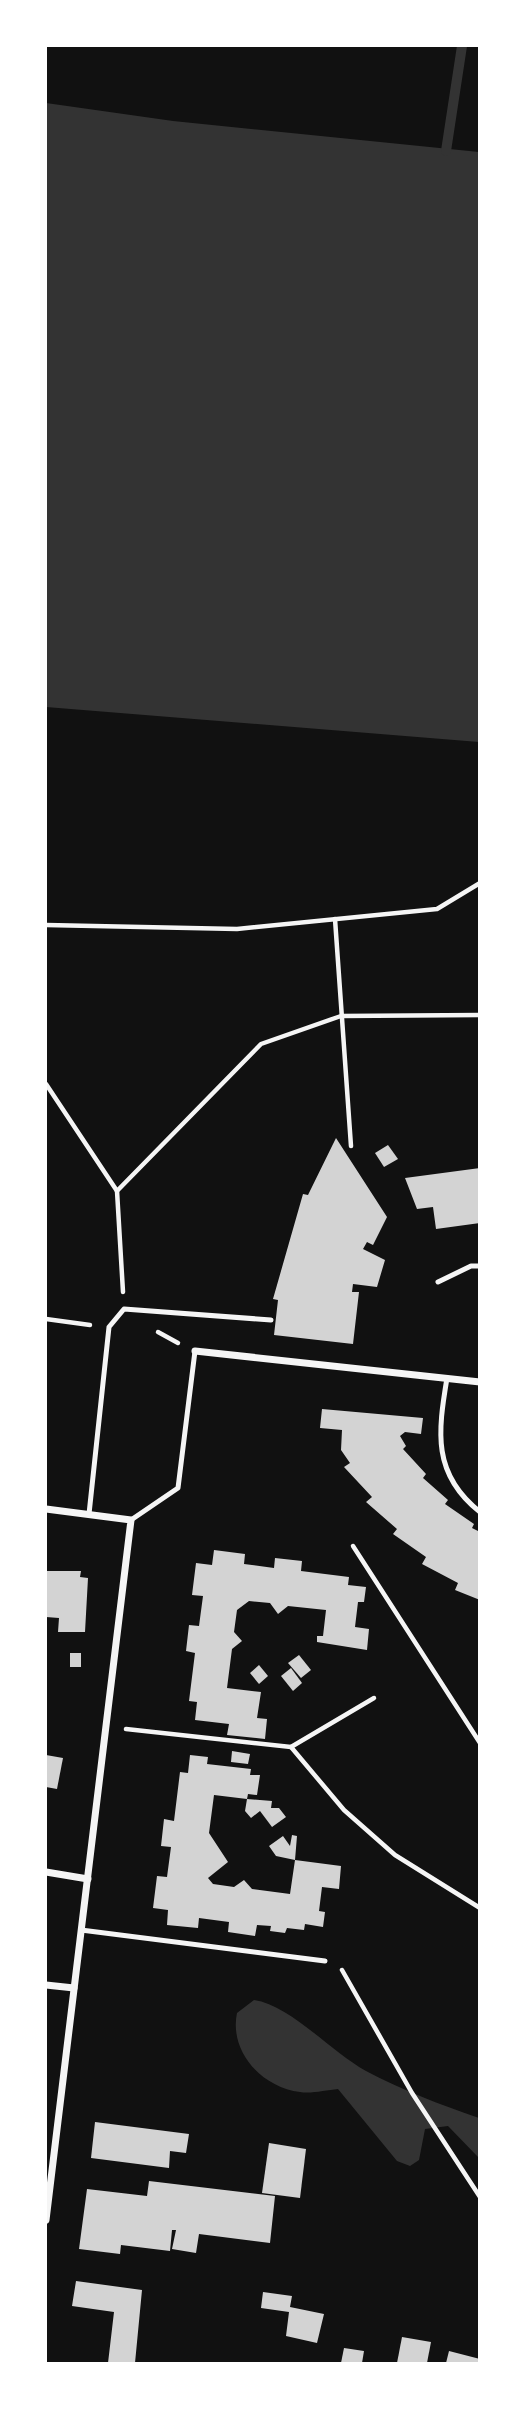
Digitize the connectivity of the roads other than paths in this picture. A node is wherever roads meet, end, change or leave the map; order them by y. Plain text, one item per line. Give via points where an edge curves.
1 (480, 1266) edge
2 (438, 1282) dead end
3 (271, 1320) dead end
4 (195, 1351) joint
5 (447, 1378) junction
6 (480, 1382) edge
7 (46, 1510) edge
8 (480, 1512) edge
9 (89, 1514) junction
10 (131, 1520) junction
11 (46, 1872) edge
12 (88, 1879) junction
13 (81, 1930) junction
14 (325, 1961) dead end
15 (46, 1984) edge
16 (74, 1988) junction
17 (46, 2220) edge

1 - 2 lane
3 - 9 lane via 124,1309 109,1327
4 - 5 street
4 - 10 lane via 178,1488
5 - 6 street
5 - 8 lane via 438,1431 444,1467
7 - 9 street
9 - 10 street
10 - 12 street
11 - 12 street
12 - 13 street
13 - 14 lane
13 - 16 street
15 - 16 street
16 - 17 street

